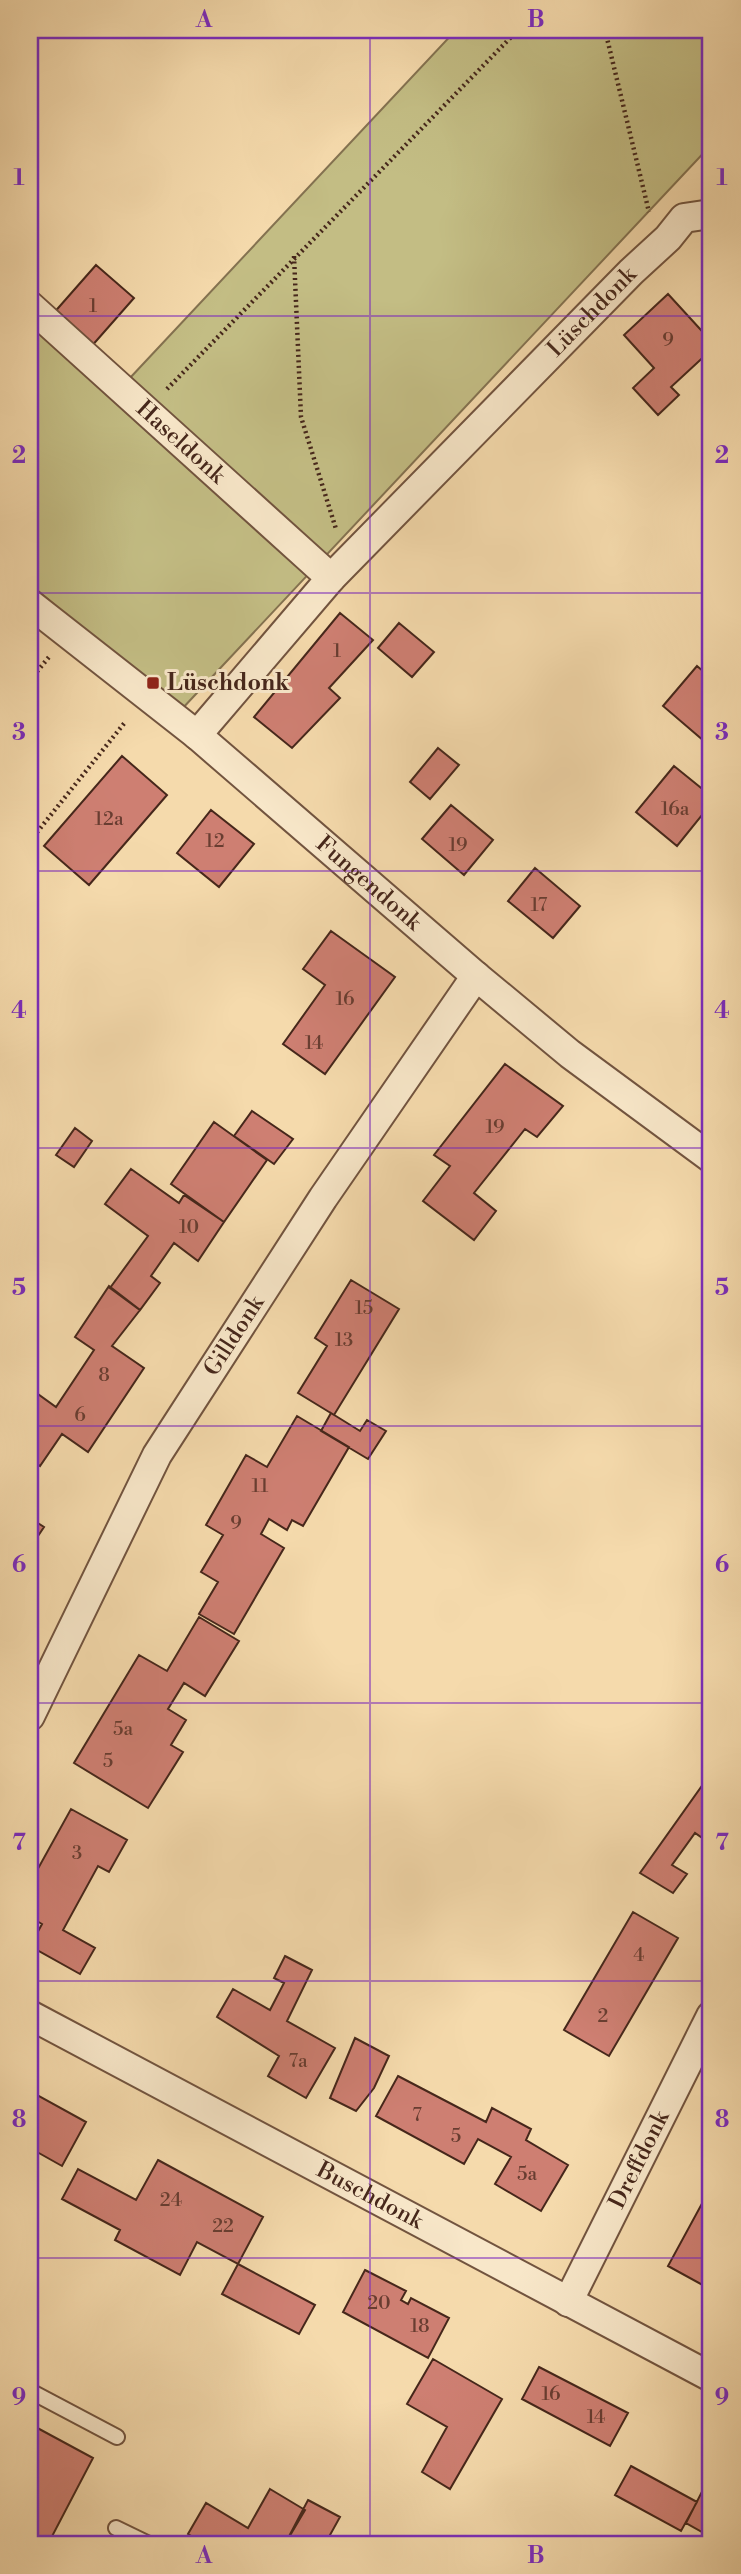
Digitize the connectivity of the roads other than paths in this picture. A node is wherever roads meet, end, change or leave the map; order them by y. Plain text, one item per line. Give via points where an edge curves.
1 (711, 214) edge
2 (30, 306) edge
3 (339, 570) junction
4 (30, 604) edge
5 (197, 735) junction
6 (476, 976) junction
7 (711, 1158) edge
8 (30, 1716) edge
9 (30, 2015) edge
10 (711, 2016) edge
11 (568, 2302) junction
12 (711, 2378) edge
13 (30, 2391) edge
14 (117, 2437) dead end
15 (116, 2528) dead end
16 (149, 2544) edge

1 - 3 street, Lüschdonk via 684,218
2 - 3 street, Haseldonk
3 - 5 street, Lüschdonk
4 - 5 street, Fungendonk
5 - 6 street, Fungendonk
6 - 7 street, Fungendonk via 570,1054
6 - 8 street, Gilldonk via 323,1198 157,1455
9 - 11 street, Buschdonk
10 - 11 street, Dreffdonk
11 - 12 street, Buschdonk
13 - 14 lane
15 - 16 lane

